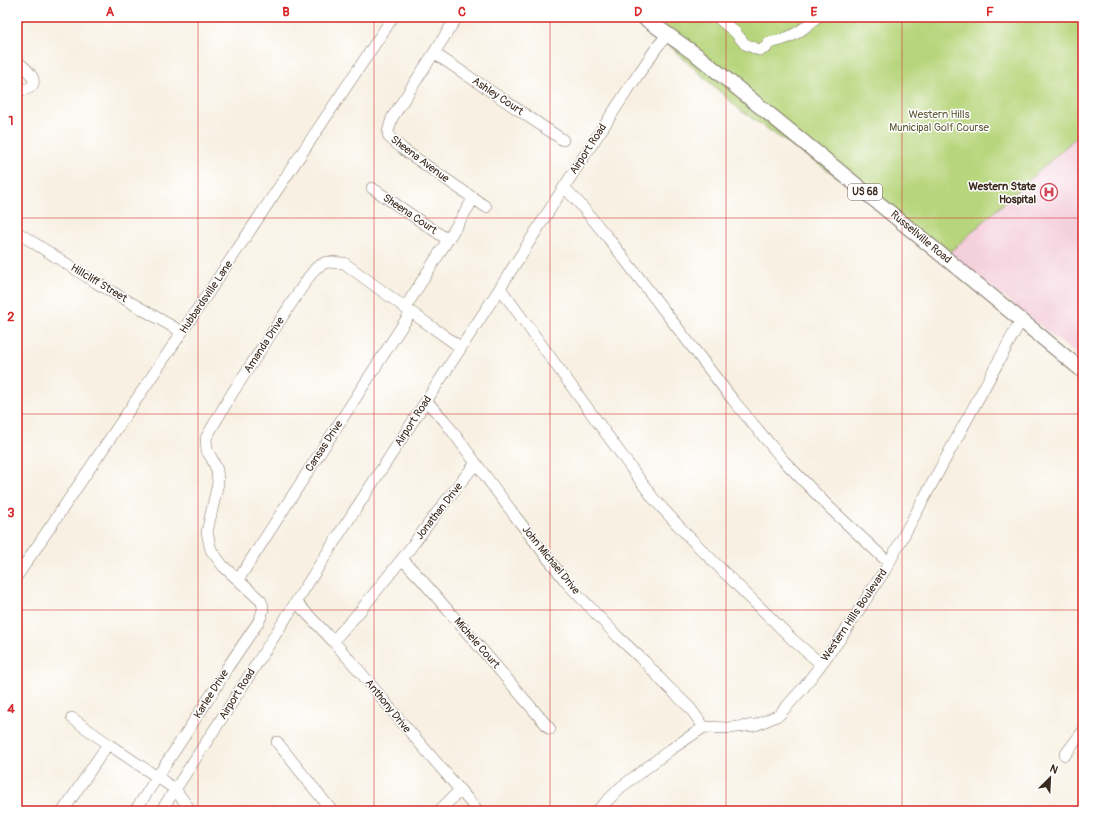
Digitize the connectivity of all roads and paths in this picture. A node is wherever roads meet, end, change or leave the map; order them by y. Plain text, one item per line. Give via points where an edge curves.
1 (393, 17) edge
2 (457, 17) edge
3 (643, 17) edge
4 (653, 17) edge
5 (717, 17) edge
6 (817, 17) edge
7 (668, 34) junction
8 (434, 52) junction
9 (17, 61) edge
10 (17, 89) edge
11 (562, 140) dead end
12 (564, 187) junction
13 (372, 188) dead end
14 (474, 198) junction
15 (486, 207) dead end
16 (17, 232) edge
17 (448, 240) junction
18 (500, 288) junction
19 (408, 310) junction
20 (1021, 320) junction
21 (182, 332) junction
22 (460, 347) junction
23 (1083, 363) edge
24 (1083, 371) edge
25 (426, 401) junction
26 (476, 463) junction
27 (402, 559) junction
28 (889, 563) junction
29 (17, 575) edge
30 (238, 580) junction
31 (296, 602) junction
32 (334, 641) junction
33 (821, 664) junction
34 (72, 718) dead end
35 (704, 727) junction
36 (550, 729) dead end
37 (1083, 731) edge
38 (276, 742) dead end
39 (108, 744) junction
40 (1065, 755) dead end
41 (157, 777) junction
42 (175, 789) junction
43 (460, 790) junction
44 (64, 811) edge
45 (135, 811) edge
46 (161, 811) edge
47 (191, 811) edge
48 (332, 811) edge
49 (439, 811) edge
50 (478, 811) edge
51 (597, 811) edge

1 - 21 street, Hubbardsville Lane
2 - 8 street, Sheena Avenue
3 - 7 main road, Russellville Road / US 68
4 - 23 main road, Russellville Road / US 68 via 732,75
5 - 6 street via 745,44 759,50 798,33
7 - 12 street, Airport Road
7 - 20 main road, Russellville Road / US 68
8 - 11 street, Ashley Court
8 - 14 street, Sheena Avenue via 392,118 389,137
9 - 10 street via 32,76 34,82 27,89
12 - 18 street, Airport Road
12 - 28 street via 609,239 733,400 784,460 830,508
13 - 17 street, Sheena Court
14 - 15 street, Sheena Avenue
14 - 17 street, Cansas Drive
16 - 21 street, Hillcliff Street via 95,282
17 - 19 street, Cansas Drive
18 - 22 street, Airport Road
18 - 33 street via 653,498 726,574
19 - 22 street, Amanda Drive
19 - 30 street, Cansas Drive
19 - 30 street, Amanda Drive via 344,263 326,262 316,268 308,278 232,395 206,438 207,451 217,470 218,483 208,532 212,550 223,566
20 - 24 main road, Russellville Road / US 68
20 - 28 street, Western Hills Boulevard
21 - 29 street, Hubbardsville Lane
22 - 25 street, Airport Road
25 - 26 street, John Michael Drive via 444,420
25 - 31 street, Airport Road
26 - 27 street, Jonathan Drive
26 - 35 street, John Michael Drive via 567,583 690,708
27 - 32 street, Jonathan Drive
27 - 36 street, Michele Court
28 - 33 street, Western Hills Boulevard
30 - 41 street, Karlee Drive via 262,601 259,621
31 - 32 street, Anthony Drive
31 - 42 street, Airport Road
32 - 43 street, Anthony Drive
33 - 35 street, Western Hills Boulevard via 780,715 756,724 728,728
34 - 39 street
35 - 51 street via 627,782
37 - 40 street
38 - 48 street
39 - 41 street
39 - 44 street
41 - 42 street
41 - 45 street, Karlee Drive
42 - 46 street, Airport Road
42 - 47 street
43 - 49 street
43 - 50 street, Anthony Drive

